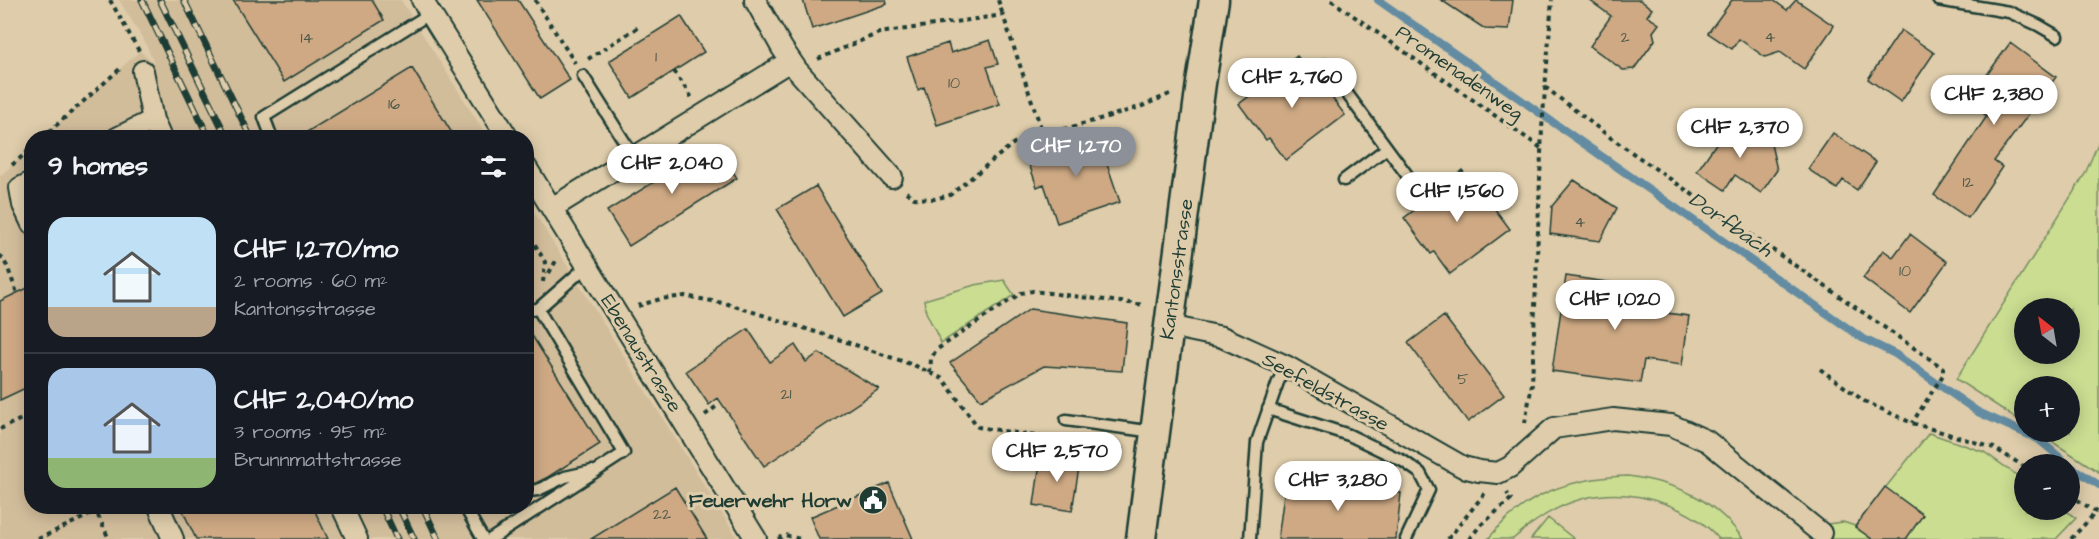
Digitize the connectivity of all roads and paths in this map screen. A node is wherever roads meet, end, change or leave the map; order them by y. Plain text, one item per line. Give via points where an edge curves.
1 (110, 0) edge
2 (535, 0) edge
3 (755, 0) edge
4 (998, 0) edge
5 (1214, 0) edge
6 (1331, 0) edge
7 (1552, 0) edge
8 (1938, 0) edge
9 (426, 6) edge
10 (1003, 15) junction
11 (640, 26) dead end
12 (2057, 36) dead end
13 (790, 61) junction
14 (812, 62) dead end
15 (137, 65) joint
16 (1326, 65) dead end
17 (577, 66) junction
18 (122, 67) dead end
19 (674, 71) dead end
20 (584, 76) joint
21 (1545, 87) junction
22 (1176, 93) dead end
23 (695, 103) dead end
24 (153, 120) junction
25 (51, 130) edge
26 (133, 130) edge
27 (157, 130) edge
28 (269, 130) edge
29 (503, 130) edge
30 (1043, 134) junction
31 (1387, 148) junction
32 (1542, 148) junction
33 (24, 155) edge
34 (634, 157) junction
35 (8, 169) dead end
36 (892, 177) joint
37 (534, 180) edge
38 (1344, 180) dead end
39 (24, 186) edge
40 (1421, 194) dead end
41 (24, 207) edge
42 (552, 208) junction
43 (534, 243) edge
44 (561, 250) dead end
45 (0, 255) edge
46 (588, 265) junction
47 (17, 293) dead end
48 (534, 308) edge
49 (534, 313) edge
50 (619, 316) junction
51 (1162, 316) junction
52 (1286, 366) junction
53 (1820, 369) dead end
54 (930, 373) junction
55 (717, 406) dead end
56 (1268, 410) junction
57 (24, 418) edge
58 (699, 418) dead end
59 (1066, 420) dead end
60 (1912, 423) junction
61 (0, 429) edge
62 (1145, 442) junction
63 (1524, 454) junction
64 (2014, 460) edge
65 (601, 468) junction
66 (1491, 488) dead end
67 (534, 490) edge
68 (1505, 490) dead end
69 (2080, 501) edge
70 (534, 511) edge
71 (2098, 513) edge
72 (92, 514) edge
73 (97, 514) edge
74 (162, 514) edge
75 (345, 514) edge
76 (469, 514) edge
77 (530, 514) edge
78 (1821, 533) dead end
79 (38, 539) edge
80 (109, 539) edge
81 (173, 539) edge
82 (357, 539) edge
83 (483, 539) edge
84 (491, 539) edge
85 (756, 539) edge
86 (777, 539) edge
87 (800, 539) edge
88 (1141, 539) edge
89 (1250, 539) edge
90 (1406, 539) edge
91 (1448, 539) edge
92 (1469, 539) edge
93 (2071, 539) edge

1 - 15 path via 140,51
2 - 17 path
3 - 13 street
4 - 10 path
5 - 51 main road, Kantonsstrasse
6 - 32 path, Promenadenweg
7 - 21 path
8 - 12 lane via 2009,12
9 - 28 lane via 264,117
9 - 29 street
10 - 14 path via 879,33
10 - 30 path
11 - 17 path
13 - 34 street
13 - 36 street
15 - 24 street
16 - 31 lane
17 - 20 path
18 - 25 path
19 - 23 path
20 - 34 lane
21 - 32 path
21 - 60 path via 1611,138 1943,368 1943,375
22 - 30 path
24 - 26 street
24 - 27 street
30 - 36 path via 1014,143 950,195 914,198
31 - 38 lane
31 - 40 lane
32 - 63 path via 1532,384
33 - 35 path
34 - 42 street
37 - 42 street, Ebenaustrasse
39 - 41 street via 20,188
42 - 46 street, Ebenaustrasse
43 - 44 path via 545,262 543,285
45 - 47 path
46 - 48 lane
46 - 50 street, Ebenaustrasse
49 - 65 lane via 624,453
50 - 54 path via 641,304 685,296 740,308
50 - 85 street, Ebenaustrasse
51 - 52 street, Seefeldstrasse
51 - 54 path via 1033,291 1021,293 936,350
51 - 62 main road, Kantonsstrasse
52 - 56 lane
52 - 63 street, Seefeldstrasse via 1463,467 1498,473
53 - 60 path via 1864,401
54 - 62 path via 943,379 978,427
55 - 58 path
56 - 89 lane via 1257,442
56 - 90 lane via 1349,435 1420,473 1429,490
57 - 61 path
59 - 62 lane
60 - 64 path via 1994,448
62 - 88 main road, Kantonsstrasse
63 - 78 street, Seefeldstrasse via 1554,428 1613,419 1671,425 1707,441
65 - 67 lane
65 - 70 lane
66 - 91 path
68 - 92 path via 1511,499
69 - 71 path
71 - 93 path
72 - 79 path
73 - 80 path
74 - 81 street
75 - 82 street
76 - 83 lane
77 - 84 lane
86 - 87 path via 785,535

